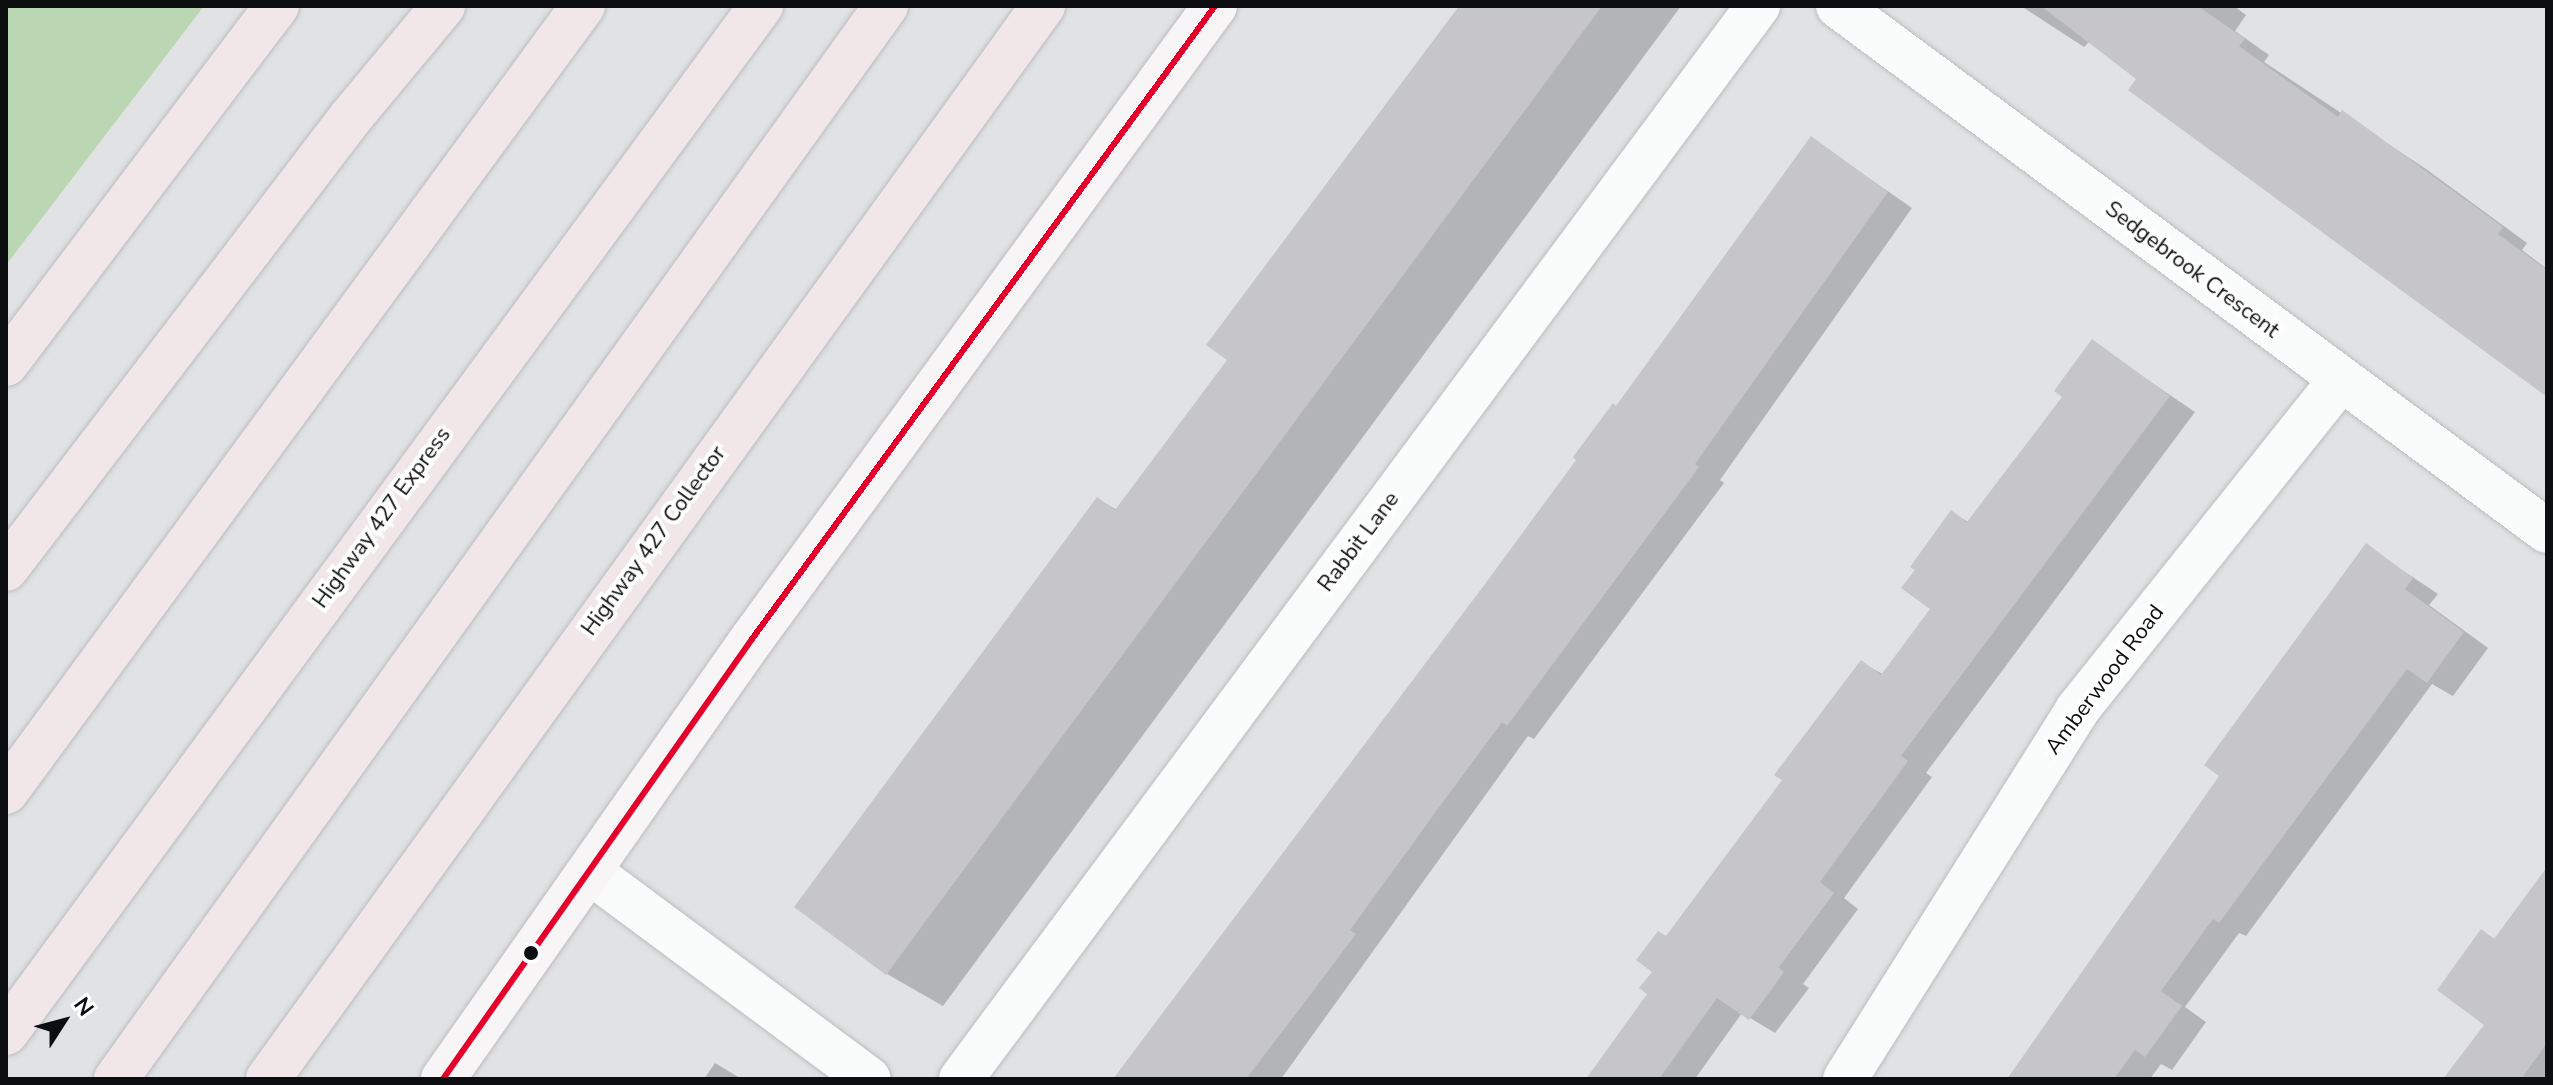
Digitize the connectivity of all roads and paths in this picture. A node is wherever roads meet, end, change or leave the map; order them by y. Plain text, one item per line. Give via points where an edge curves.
1 (277, 6) edge
2 (443, 6) edge
3 (583, 6) edge
4 (761, 6) edge
5 (886, 6) edge
6 (1043, 6) edge
7 (1215, 6) edge
8 (1758, 6) edge
9 (1838, 6) edge
10 (6, 364) edge
11 (2340, 381) junction
12 (2547, 531) edge
13 (6, 569) edge
14 (6, 792) edge
15 (590, 872) junction
16 (6, 1033) edge
17 (116, 1079) edge
18 (268, 1079) edge
19 (443, 1079) edge
20 (869, 1079) edge
21 (961, 1079) edge
22 (1845, 1079) edge

1 - 10 highway
2 - 13 highway via 351,117
3 - 14 highway
4 - 16 highway, Highway 427 Express
5 - 17 highway
6 - 18 highway, Highway 427 Collector
7 - 15 main road via 752,639
8 - 21 street, Rabbit Lane
9 - 11 street, Sedgebrook Crescent
11 - 12 street, Sedgebrook Crescent
11 - 22 street, Amberwood Road via 2077,710
15 - 19 main road
15 - 20 street

